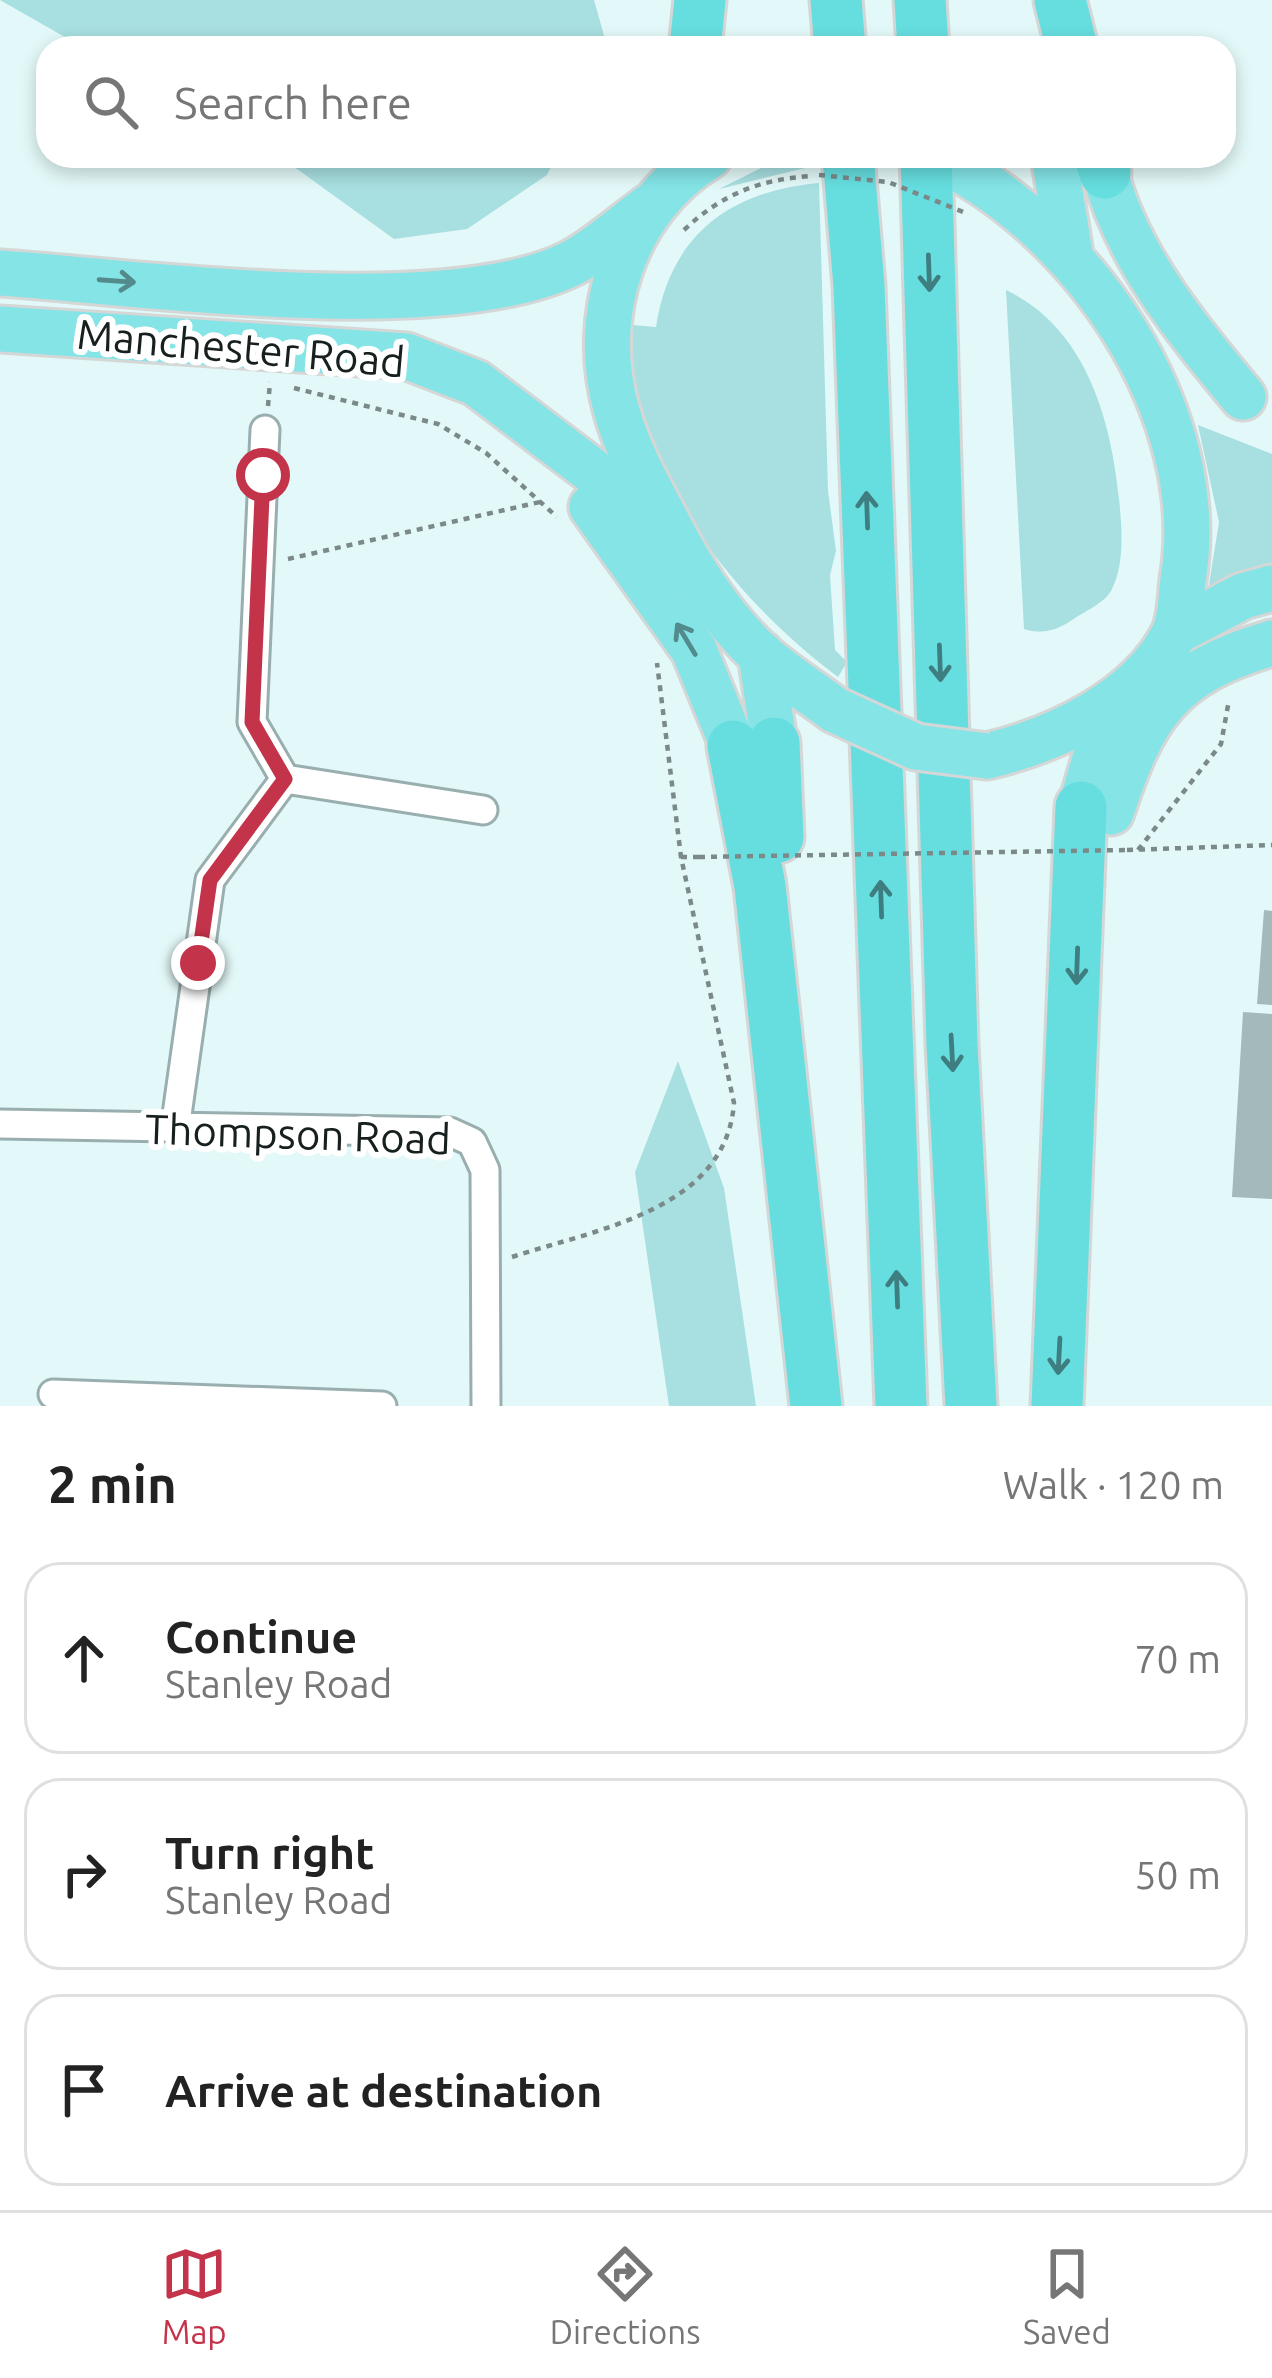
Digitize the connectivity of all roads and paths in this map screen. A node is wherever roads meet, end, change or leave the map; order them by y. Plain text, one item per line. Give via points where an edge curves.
1 (700, 0) edge
2 (836, 0) edge
3 (920, 0) edge
4 (1032, 0) edge
5 (1060, 0) edge
6 (696, 36) edge
7 (839, 36) edge
8 (922, 36) edge
9 (1036, 36) edge
10 (1069, 36) edge
11 (825, 168) edge
12 (833, 168) edge
13 (840, 168) edge
14 (930, 168) edge
15 (943, 168) edge
16 (1056, 168) edge
17 (1103, 168) edge
18 (678, 186) edge
19 (975, 198) junction
20 (1070, 254) junction
21 (0, 273) edge
22 (1112, 305) junction
23 (0, 329) edge
24 (196, 341) junction
25 (249, 378) dead end
26 (270, 382) dead end
27 (291, 387) dead end
28 (1257, 403) edge
29 (266, 430) dead end
30 (542, 501) junction
31 (571, 532) dead end
32 (259, 566) junction
33 (693, 574) junction
34 (1272, 588) edge
35 (1175, 632) junction
36 (1264, 646) edge
37 (760, 654) junction
38 (656, 656) dead end
39 (1140, 679) junction
40 (753, 744) junction
41 (285, 779) junction
42 (483, 810) dead end
43 (1114, 830) junction
44 (1272, 845) edge
45 (681, 857) junction
46 (0, 1124) edge
47 (175, 1129) junction
48 (488, 1265) junction
49 (53, 1394) dead end
50 (382, 1406) edge
51 (486, 1406) edge
52 (816, 1406) edge
53 (902, 1406) edge
54 (970, 1406) edge
55 (1057, 1406) edge

1 - 6 highway
2 - 7 highway
3 - 8 highway
4 - 9 highway
5 - 10 highway
11 - 18 path via 713,202
53 -> 12 highway via 859,286
13 - 19 path, bridge
14 -> 54 highway via 952,1045
15 - 19 highway
16 - 20 highway
17 - 28 highway via 1139,258 1186,329
21 -> 18 highway, Manchester Road via 350,296 500,286 568,265
18 - 33 highway via 614,289 608,363 638,467
19 - 20 highway
20 - 22 highway
22 - 28 highway
22 - 35 highway via 1167,423 1185,495 1187,556
23 - 24 highway, Manchester Road
24 - 33 highway, Manchester Road via 406,356 476,383 591,470
40 -> 24 highway via 649,581 572,485 511,434 439,392 253,363
25 - 26 path
27 - 30 path via 438,424
29 - 32 street
30 - 31 path
30 - 32 path
32 - 41 street via 252,722
33 - 37 highway
34 - 35 highway
35 - 39 highway
36 - 43 path via 1232,679 1221,744
36 - 43 highway via 1169,694 1136,736
37 - 39 highway, bridge via 835,710 916,747 987,756 1040,743
37 - 40 highway
38 - 45 path
39 - 43 highway via 1100,742
40 - 52 highway via 760,886
41 - 42 street
41 - 47 street via 210,880
43 - 44 path
43 - 45 path, bridge
43 -> 55 highway via 1080,888
45 - 48 path via 734,1103 732,1137 706,1174 660,1207
46 - 47 street, Thompson Road
47 - 48 street, Thompson Road via 450,1132 472,1142 485,1170
48 - 51 street, Thompson Road
49 - 50 street

